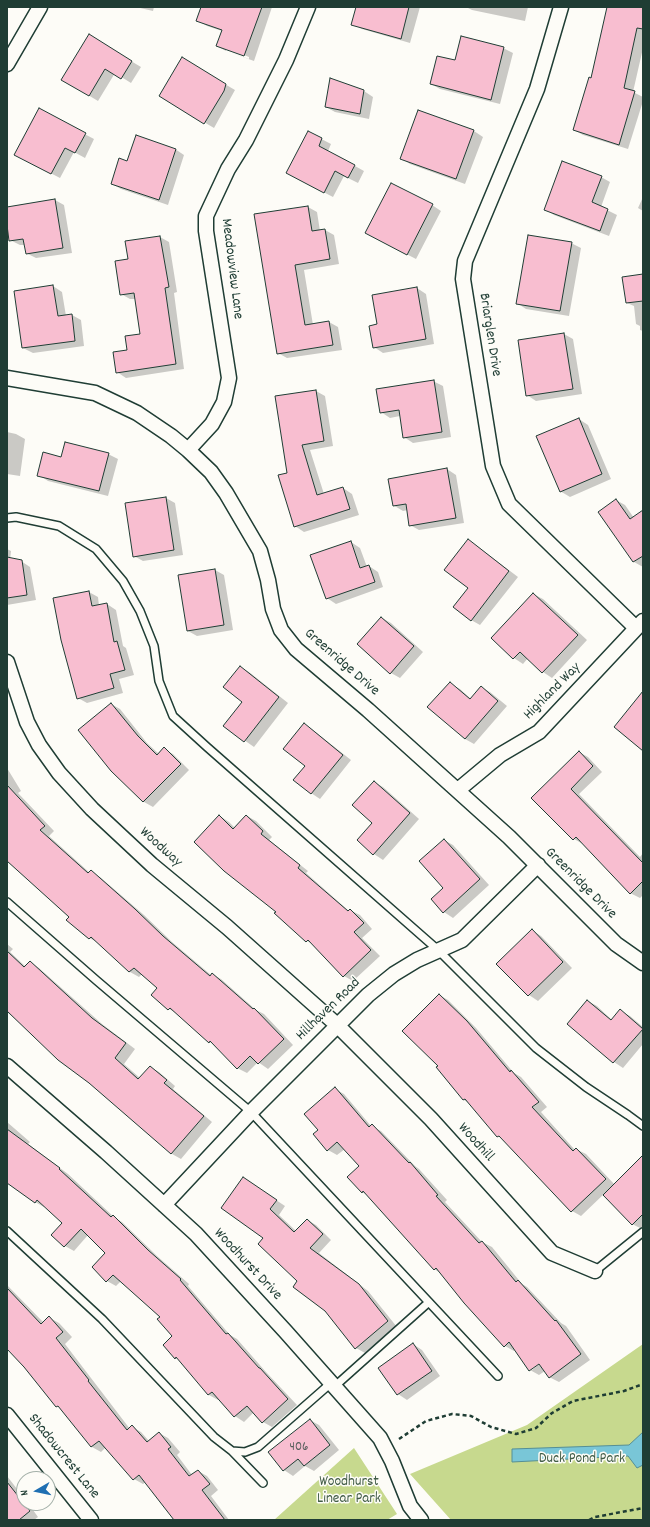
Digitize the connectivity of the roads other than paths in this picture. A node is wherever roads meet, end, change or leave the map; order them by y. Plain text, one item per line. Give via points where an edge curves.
1 (40, 7) edge
2 (308, 7) edge
3 (562, 7) edge
4 (7, 64) edge
5 (7, 378) edge
6 (188, 450) junction
7 (7, 518) edge
8 (640, 625) edge
9 (7, 662) edge
10 (458, 790) junction
11 (538, 865) junction
12 (7, 902) edge
13 (438, 950) junction
14 (643, 963) edge
15 (337, 1025) junction
16 (7, 1066) edge
17 (251, 1112) junction
18 (643, 1126) edge
19 (164, 1205) junction
20 (7, 1231) edge
21 (643, 1232) edge
22 (595, 1271) joint
23 (429, 1302) junction
24 (498, 1376) dead end
25 (333, 1385) junction
26 (7, 1415) edge
27 (232, 1451) junction
28 (263, 1483) dead end
29 (91, 1520) edge
30 (422, 1520) edge

1 - 4 street
2 - 6 street, Meadowview Lane via 286,60 206,216 206,231 229,378 224,402 212,424
3 - 8 street, Briarglen Drive via 537,89 465,261 463,279 493,466 509,504
5 - 6 street, Greenridge Drive via 95,393 137,413
6 - 10 street, Greenridge Drive via 211,472 226,493 260,551 280,630 296,649
7 - 13 lane via 16,517 59,526 96,549 123,580 140,611 154,646 159,680 173,716
8 - 10 street, Highland Way via 539,732 500,755
9 - 15 street, Woodway via 27,722 39,745 59,773 92,809 152,865 227,927
10 - 11 street, Greenridge Drive
11 - 13 street, Hillhaven Road via 462,940
11 - 14 street, Greenridge Drive via 616,944
12 - 17 lane
13 - 15 street, Hillhaven Road via 394,974
13 - 18 lane via 536,1048 586,1087
15 - 17 street, Hillhaven Road
15 - 22 street, Woodhill via 431,1120 552,1253
16 - 19 street, Woodhurst Drive
17 - 19 street, Hillhaven Road
17 - 23 lane
19 - 25 street, Woodhurst Drive via 196,1234
20 - 27 lane via 102,1319 214,1437
21 - 22 lane
23 - 24 lane
23 - 25 lane
25 - 27 lane via 258,1447 245,1452
25 - 30 street, Woodhurst Drive via 380,1438 410,1506
26 - 29 street, Shadowcrest Lane
27 - 28 lane

